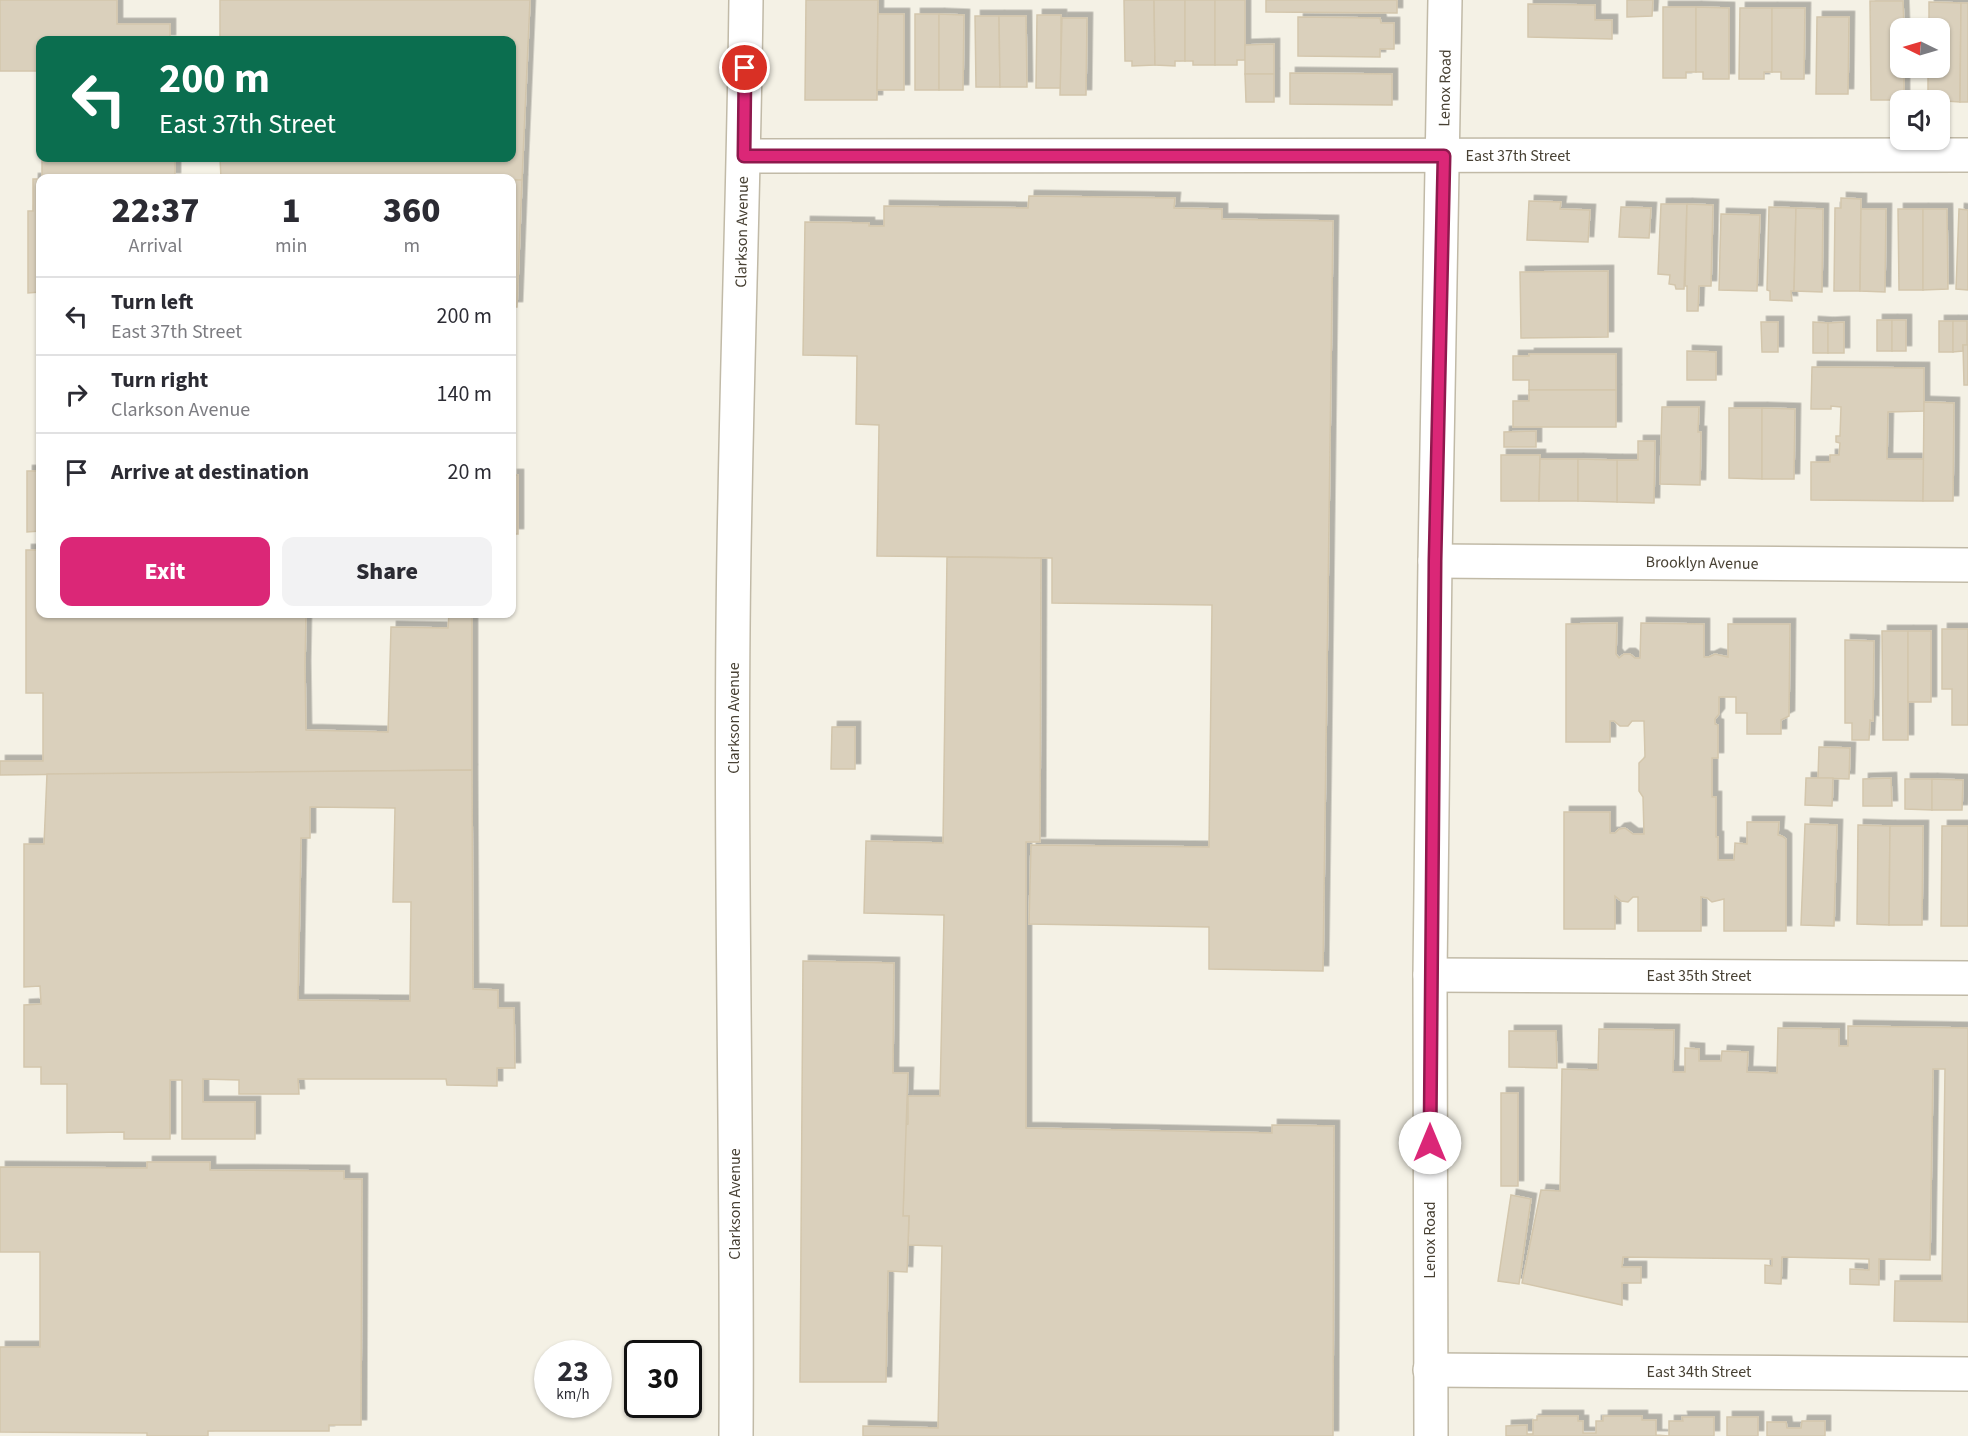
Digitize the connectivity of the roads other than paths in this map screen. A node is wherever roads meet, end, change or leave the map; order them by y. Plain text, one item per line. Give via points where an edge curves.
1 (746, 0) edge
2 (1445, 0) edge
3 (1968, 155) edge
4 (744, 156) junction
5 (1444, 156) junction
6 (1435, 561) junction
7 (1968, 565) edge
8 (1430, 975) junction
9 (1968, 978) edge
10 (1430, 1370) junction
11 (1968, 1374) edge
12 (736, 1436) edge
13 (1431, 1436) edge

1 - 4 street, Clarkson Avenue
2 - 5 street, Lenox Road
3 - 5 street, East 37th Street
4 - 5 street, East 37th Street
4 - 12 street, Clarkson Avenue via 733,777
5 - 6 street, Lenox Road
6 - 7 street, Brooklyn Avenue
6 - 8 street, Lenox Road
8 - 9 street, East 35th Street
8 - 10 street, Lenox Road
10 - 11 street, East 34th Street
10 - 13 street, Lenox Road

